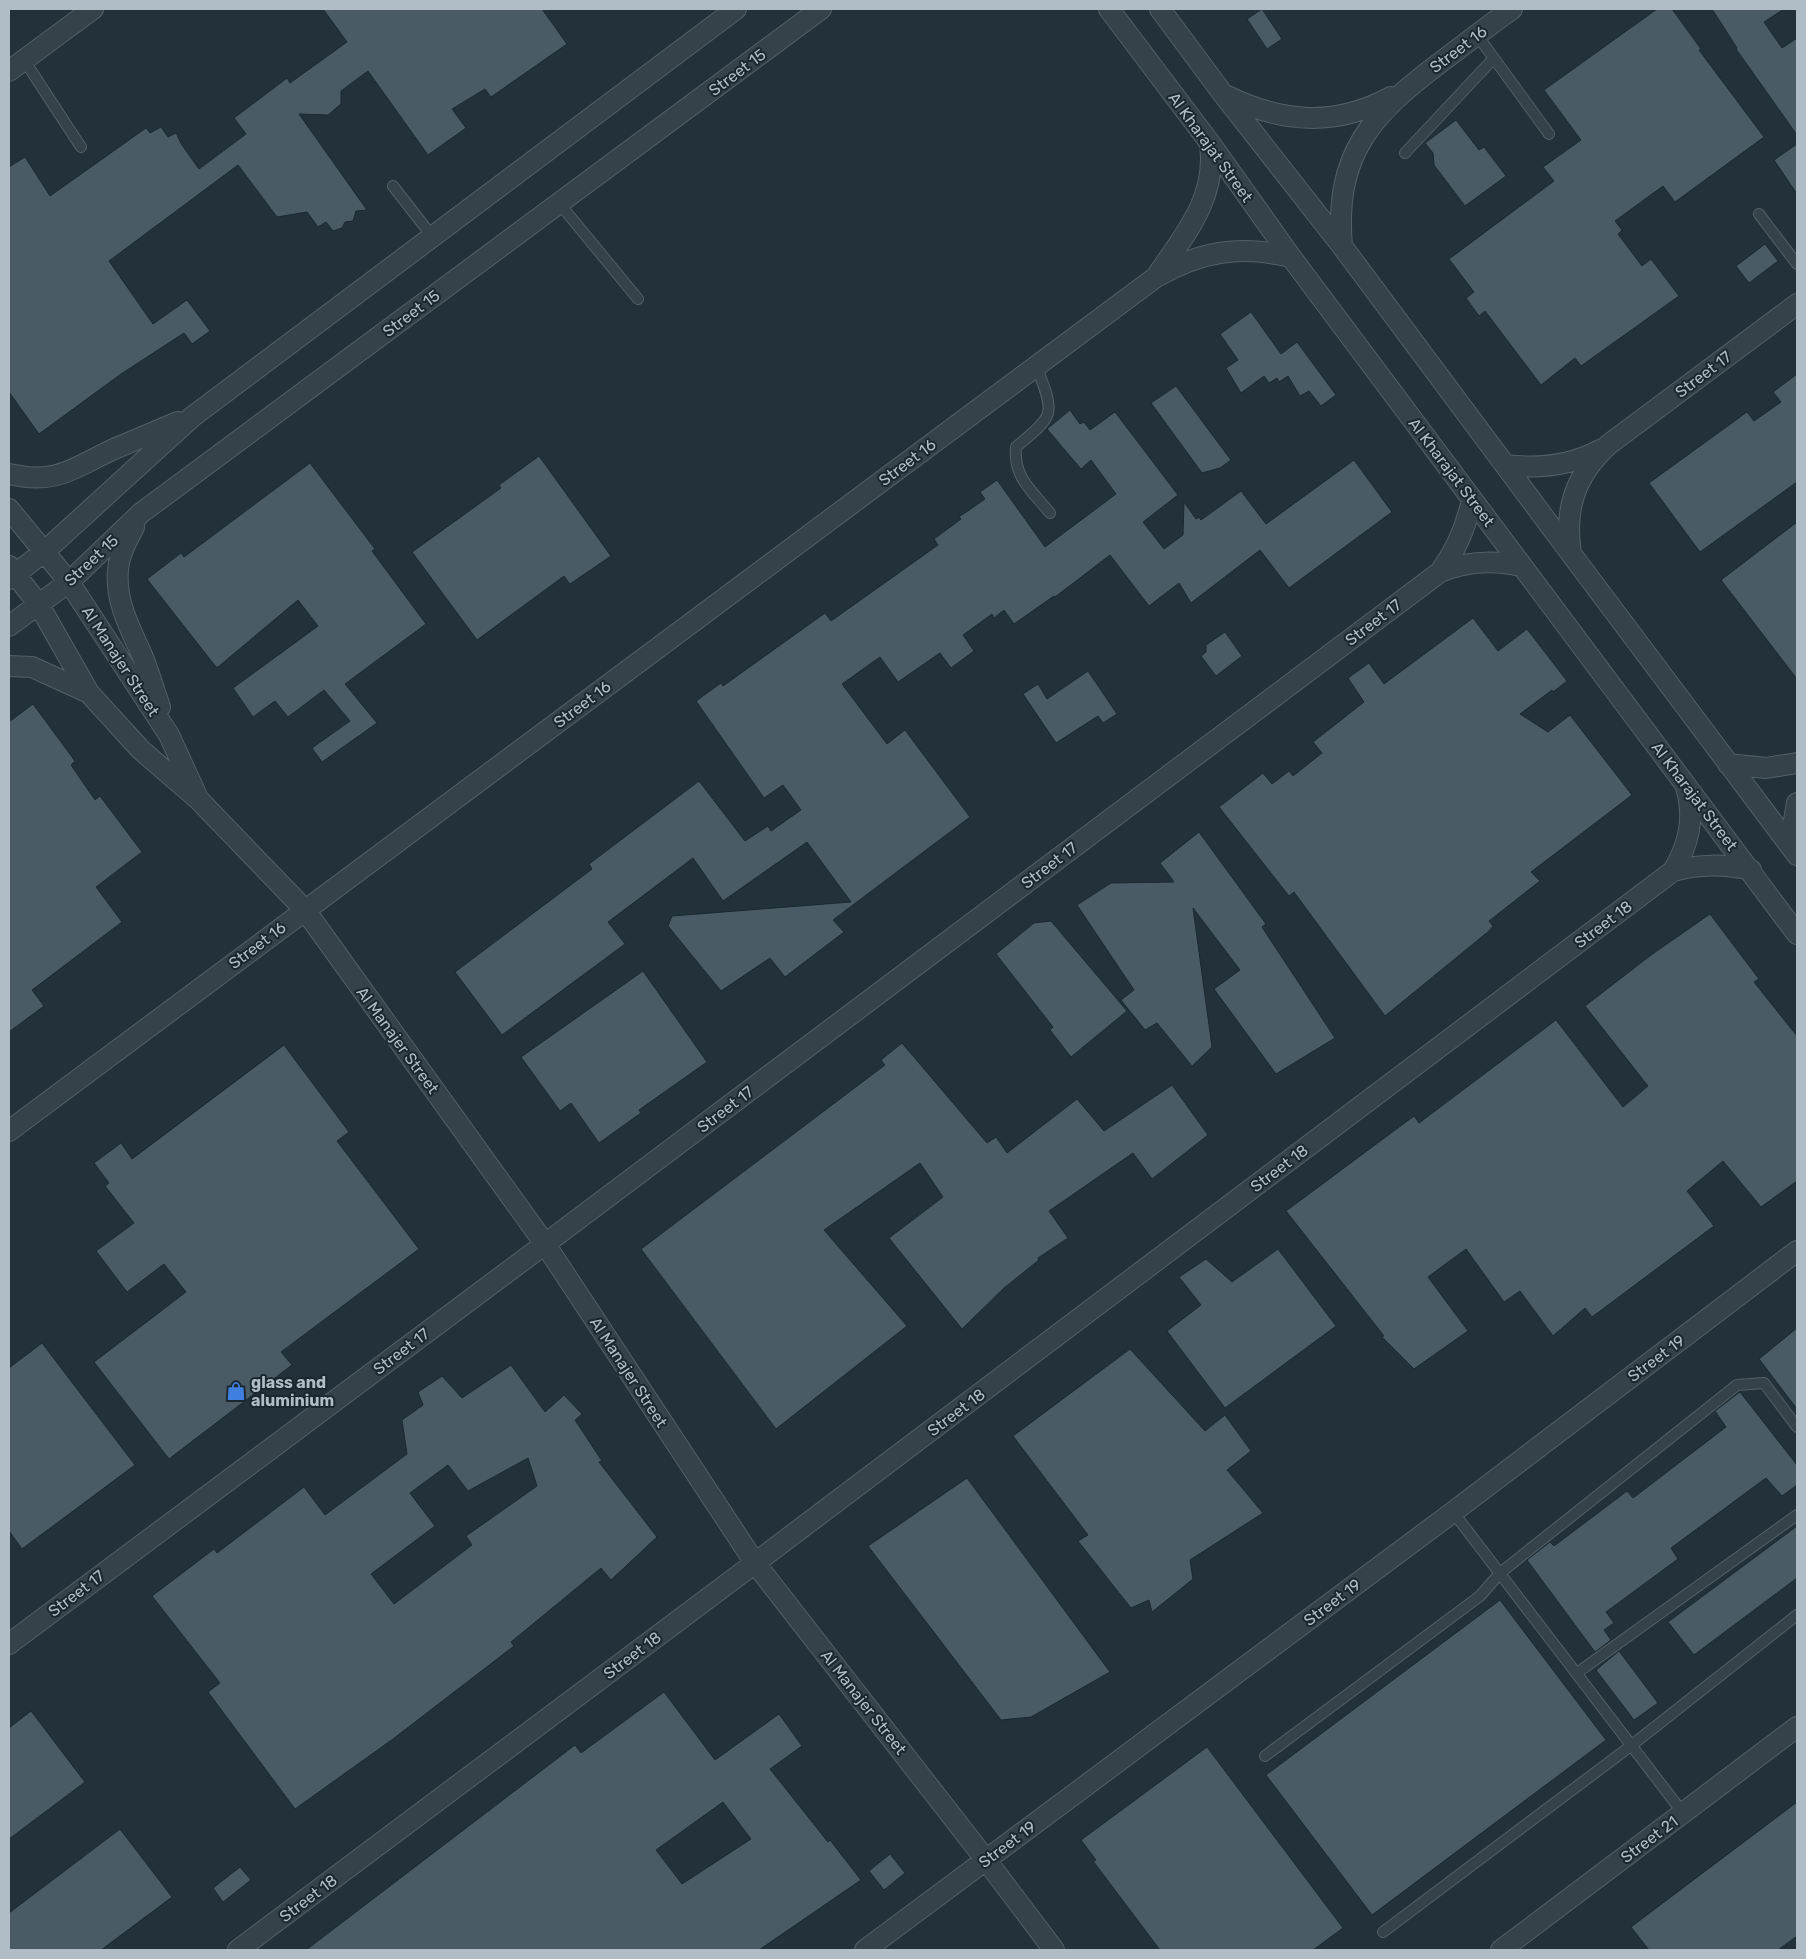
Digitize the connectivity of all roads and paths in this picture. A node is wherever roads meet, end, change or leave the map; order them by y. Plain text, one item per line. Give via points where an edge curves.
1 (93, 9) edge
2 (736, 9) edge
3 (821, 9) edge
4 (1109, 9) edge
5 (1512, 9) edge
6 (1161, 10) edge
7 (1477, 35) junction
8 (1494, 58) junction
9 (16, 65) edge
10 (1404, 90) junction
11 (1223, 94) junction
12 (1549, 134) dead end
13 (1210, 143) junction
14 (81, 147) dead end
15 (1405, 152) dead end
16 (393, 186) dead end
17 (559, 203) junction
18 (1760, 214) dead end
19 (432, 236) junction
20 (1342, 246) junction
21 (1290, 257) junction
22 (1797, 264) edge
23 (1156, 277) junction
24 (638, 299) dead end
25 (1797, 304) edge
26 (1036, 366) junction
27 (192, 417) junction
28 (1608, 445) junction
29 (1505, 465) junction
30 (9, 474) edge
31 (1472, 500) junction
32 (9, 509) edge
33 (141, 513) junction
34 (1050, 513) dead end
35 (46, 551) junction
36 (1572, 555) junction
37 (1521, 566) junction
38 (1440, 572) junction
39 (11, 573) edge
40 (69, 582) junction
41 (39, 605) junction
42 (9, 626) edge
43 (9, 666) edge
44 (89, 693) junction
45 (169, 735) junction
46 (1797, 763) edge
47 (1728, 764) junction
48 (1684, 782) junction
49 (199, 800) junction
50 (1797, 803) edge
51 (1795, 852) edge
52 (1750, 870) junction
53 (1673, 871) junction
54 (305, 910) junction
55 (1797, 934) edge
56 (9, 1131) edge
57 (545, 1244) junction
58 (1797, 1251) edge
59 (1797, 1427) edge
60 (1453, 1512) junction
61 (1797, 1515) edge
62 (756, 1563) junction
63 (1500, 1573) junction
64 (1797, 1615) edge
65 (9, 1644) edge
66 (1577, 1673) junction
67 (1797, 1727) edge
68 (1632, 1745) junction
69 (1265, 1756) dead end
70 (1683, 1813) junction
71 (986, 1860) junction
72 (1383, 1932) dead end
73 (238, 1950) edge
74 (865, 1950) edge
75 (1054, 1950) edge
76 (1501, 1950) edge

1 - 9 street
2 - 19 street
3 - 17 street, Street 15
4 - 13 street, Al Kharajat Street
5 - 7 street, Street 16
6 - 11 street
7 - 8 lane
7 - 10 street, Street 16
8 - 12 lane
8 - 15 lane
9 - 14 lane
10 - 11 street, Street 16 via 1346,115 1314,118 1282,116 1251,108
10 - 20 street, Street 16 via 1370,126 1357,148 1342,195
11 - 20 street
13 - 21 street, Al Kharajat Street
13 - 23 street, Street 16 via 1212,170 1206,196 1186,234
16 - 19 lane
17 - 24 lane
17 - 33 street, Street 15
18 - 22 lane
19 - 27 street
20 - 29 street
21 - 23 street, Street 16 via 1271,252 1231,251 1192,260
21 - 31 street, Al Kharajat Street
23 - 26 street, Street 16
25 - 28 street, Street 17
26 - 34 lane via 1048,398 1048,415 1016,447 1014,461 1019,476
26 - 54 street, Street 16
27 - 30 street via 66,473 28,479
27 - 35 street
28 - 29 street, Street 17 via 1593,454 1558,465
28 - 36 street, Street 17 via 1585,471 1577,487 1569,520
29 - 36 street
31 - 37 street, Al Kharajat Street
31 - 38 street, Street 17 via 1460,541
32 - 35 street, Al Manajer Street
33 - 40 street, Street 15
33 - 45 street via 121,556 118,586 127,623
35 - 39 street
35 - 40 street, Al Manajer Street
36 - 47 street
37 - 38 street, Street 17 via 1482,562 1454,566
37 - 48 street, Al Kharajat Street
38 - 57 street, Street 17
39 - 41 street, Al Manajer Street
40 - 41 street, Street 15
40 - 45 street, Al Manajer Street
41 - 42 street, Street 15
41 - 44 street, Al Manajer Street
43 - 44 street via 32,667
44 - 49 street, Al Manajer Street via 141,750
45 - 49 street, Al Manajer Street
46 - 47 street via 1766,768
47 - 51 street
48 - 52 street, Al Kharajat Street
48 - 53 street, Street 18 via 1689,797 1690,829 1684,851
49 - 54 street, Al Manajer Street
50 - 51 street via 1792,832
52 - 53 street, Street 18 via 1714,864
52 - 55 street, Al Kharajat Street
53 - 62 street, Street 18
54 - 56 street, Street 16
54 - 57 street, Al Manajer Street
57 - 62 street, Al Manajer Street
57 - 65 street, Street 17
58 - 60 street, Street 19
59 - 63 lane via 1764,1383 1737,1385
60 - 63 lane
60 - 71 street, Street 19
61 - 66 lane
62 - 71 street, Al Manajer Street
62 - 73 street, Street 18
63 - 66 lane
63 - 69 lane via 1480,1596
64 - 68 lane
66 - 68 lane
67 - 70 street, Street 21
68 - 70 lane
68 - 72 lane
70 - 76 street, Street 21
71 - 74 street, Street 19
71 - 75 street, Al Manajer Street

